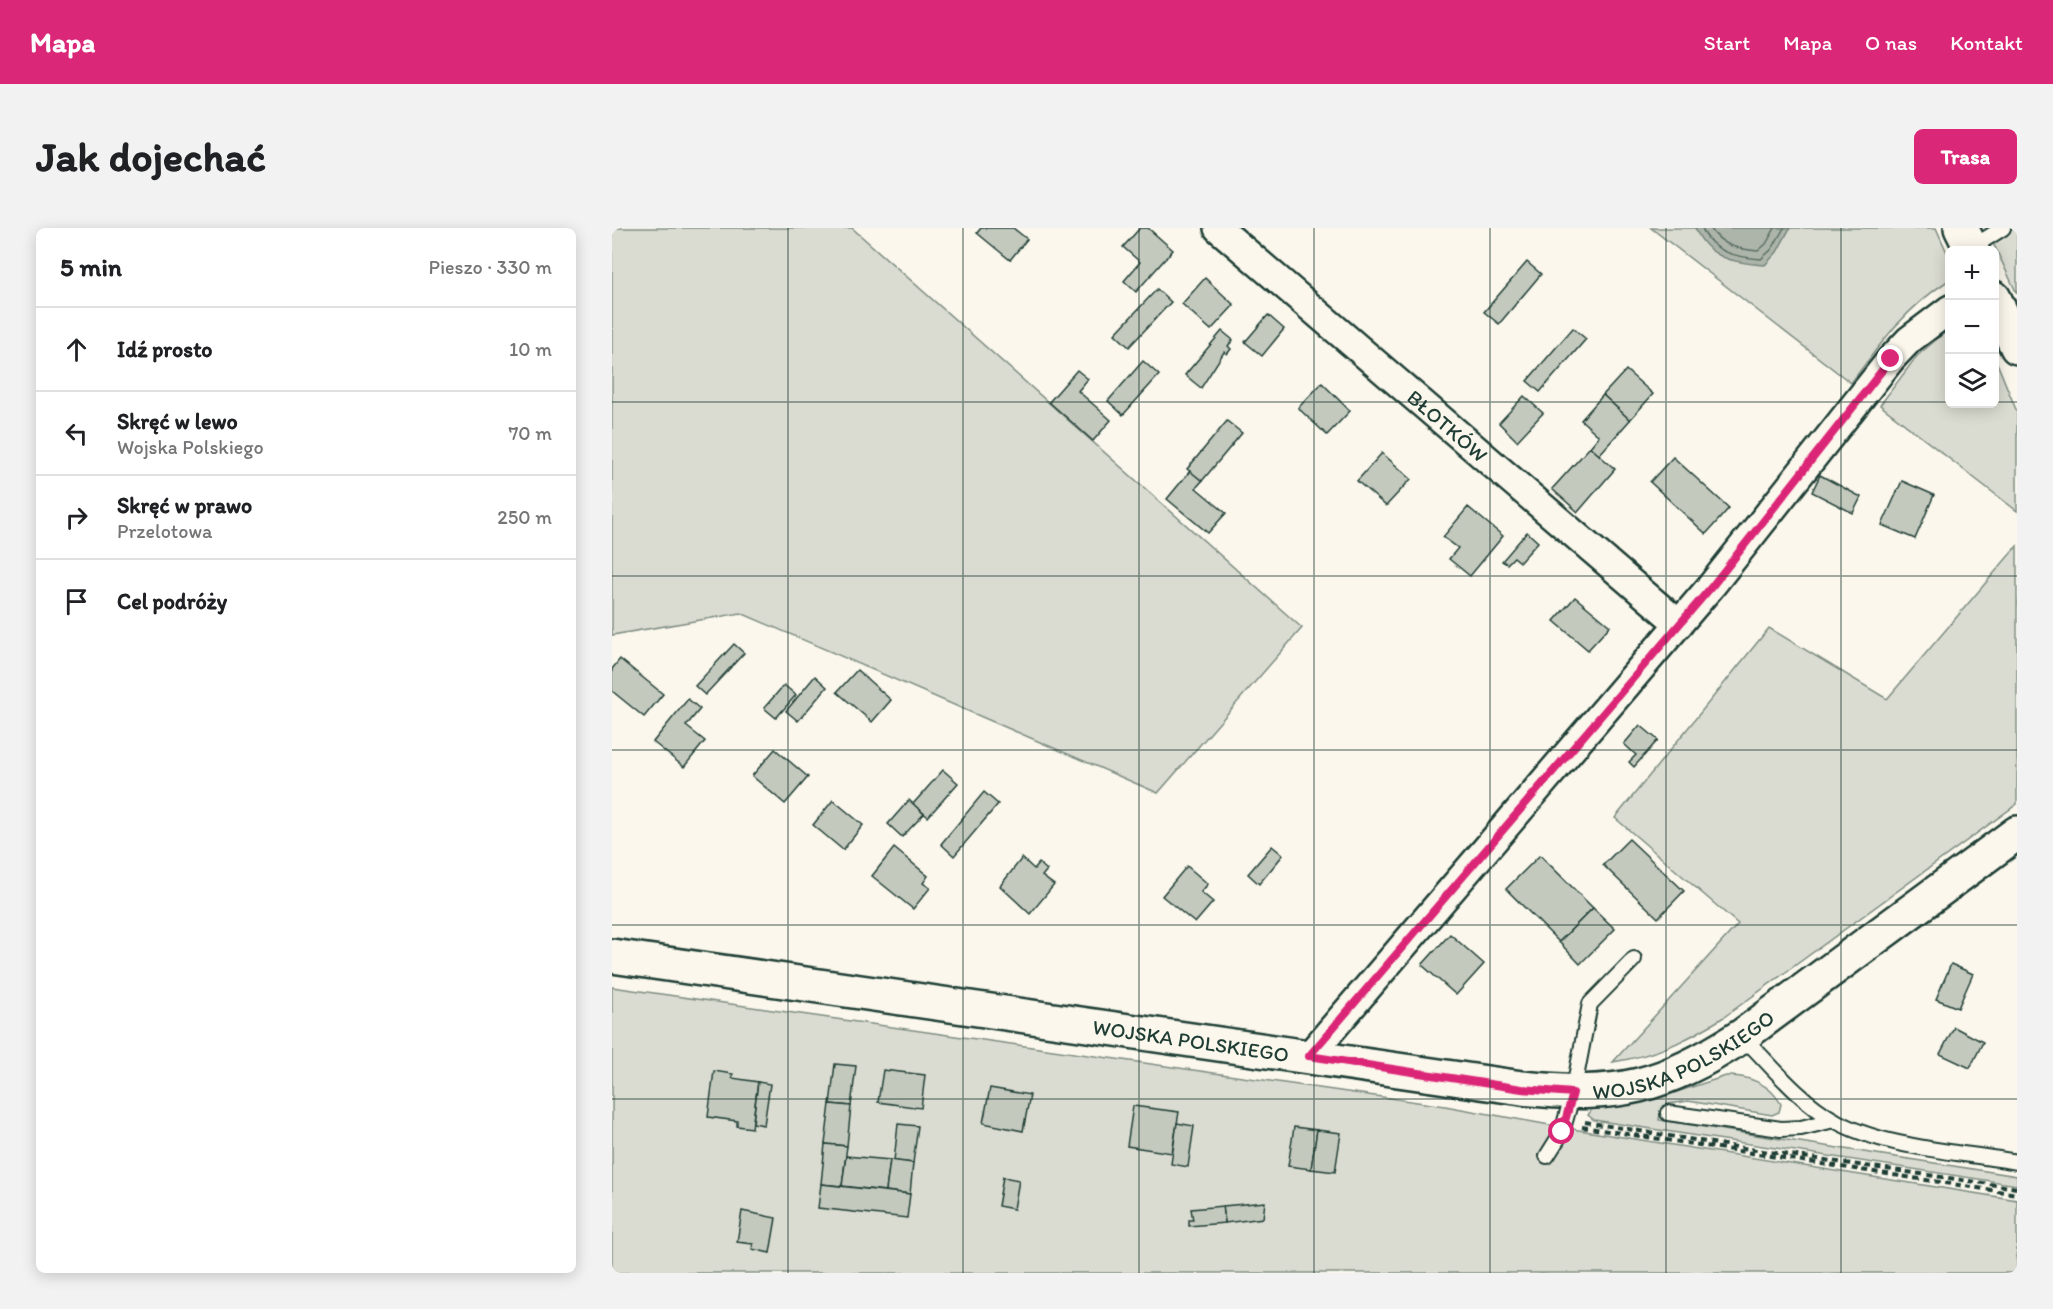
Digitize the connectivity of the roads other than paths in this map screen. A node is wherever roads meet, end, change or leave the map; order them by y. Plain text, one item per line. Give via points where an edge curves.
1 (1218, 228) edge
2 (2003, 228) edge
3 (1968, 242) edge
4 (1996, 300) edge
5 (1945, 313) edge
6 (2017, 347) edge
7 (1678, 624) junction
8 (2017, 833) edge
9 (612, 956) edge
10 (1634, 960) dead end
11 (1743, 1036) junction
12 (1309, 1056) junction
13 (1573, 1093) junction
14 (1668, 1113) dead end
15 (1834, 1120) junction
16 (1547, 1156) dead end
17 (2017, 1162) edge

1 - 7 street, BŁOTKÓW
2 - 3 lane
4 - 6 main road
5 - 7 street via 1891,359
7 - 12 street
8 - 11 main road, WOJSKA POLSKIEGO
9 - 12 main road, WOJSKA POLSKIEGO
10 - 13 lane via 1590,1004
11 - 13 main road, WOJSKA POLSKIEGO via 1673,1075 1639,1086
11 - 15 lane via 1811,1105
12 - 13 main road, WOJSKA POLSKIEGO via 1522,1089
13 - 16 lane via 1562,1132
14 - 15 lane via 1781,1129
15 - 17 lane via 1885,1139

